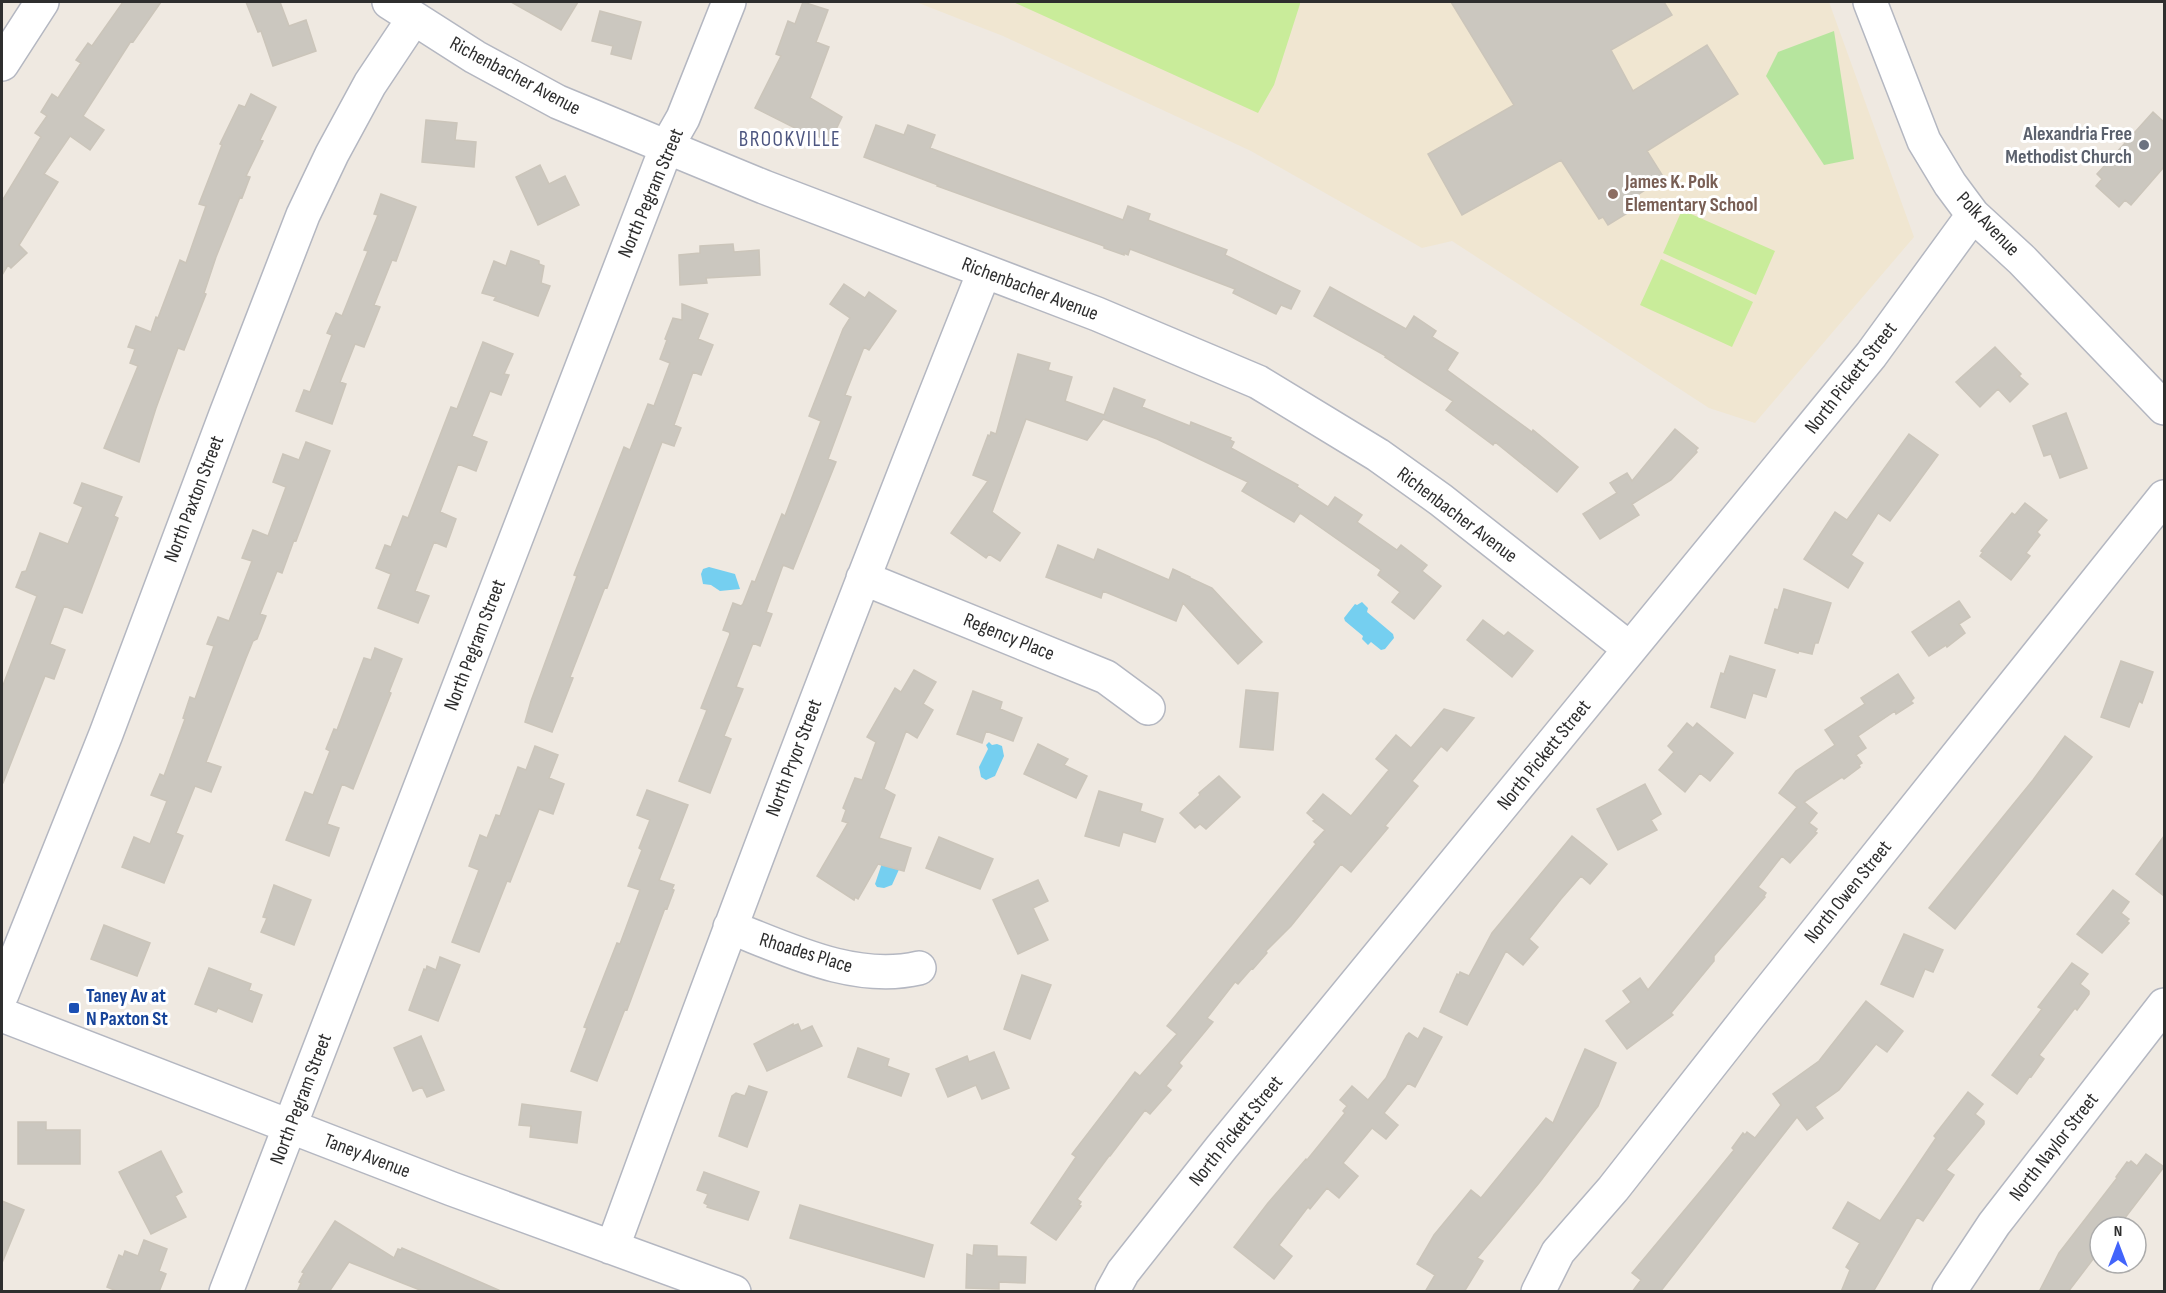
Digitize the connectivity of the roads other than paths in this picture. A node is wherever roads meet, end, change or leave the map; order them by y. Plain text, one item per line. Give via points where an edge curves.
1 (42, 2) edge
2 (729, 2) edge
3 (1870, 2) edge
4 (402, 10) edge
5 (2, 64) edge
6 (667, 146) junction
7 (1973, 215) junction
8 (984, 272) junction
9 (2164, 408) edge
10 (2164, 497) edge
11 (863, 578) junction
12 (1629, 649) junction
13 (1148, 708) dead end
14 (730, 927) junction
15 (920, 968) dead end
16 (2, 994) edge
17 (2164, 1005) edge
18 (2, 1015) edge
19 (290, 1127) junction
20 (610, 1247) junction
21 (226, 1292) edge
22 (734, 1292) edge
23 (1112, 1292) edge
24 (1538, 1292) edge
25 (1949, 1292) edge

1 - 5 street
2 - 6 street, North Pegram Street via 683,118
3 - 7 street, Polk Avenue via 1924,141
4 - 6 street, Richenbacher Avenue via 558,102
4 - 16 street, North Paxton Street via 370,84 303,215 106,734
6 - 8 street, Richenbacher Avenue
6 - 19 street, North Pegram Street
7 - 9 street, Polk Avenue via 2022,260
7 - 12 street, North Pickett Street via 1870,356
8 - 11 street, North Pryor Street
8 - 12 street, Richenbacher Avenue via 1205,359 1258,382 1305,409 1441,500
10 - 24 street, North Owen Street via 1613,1189 1558,1252
11 - 13 street, Regency Place via 1106,677
11 - 14 street, North Pryor Street
12 - 23 street, North Pickett Street via 1221,1148
14 - 15 street, Rhoades Place via 847,968 900,972
14 - 20 street, North Pryor Street
17 - 25 street, North Naylor Street via 1994,1224
18 - 19 street, Taney Avenue
19 - 20 street, Taney Avenue
19 - 21 street, North Pegram Street
20 - 22 street, Taney Avenue

